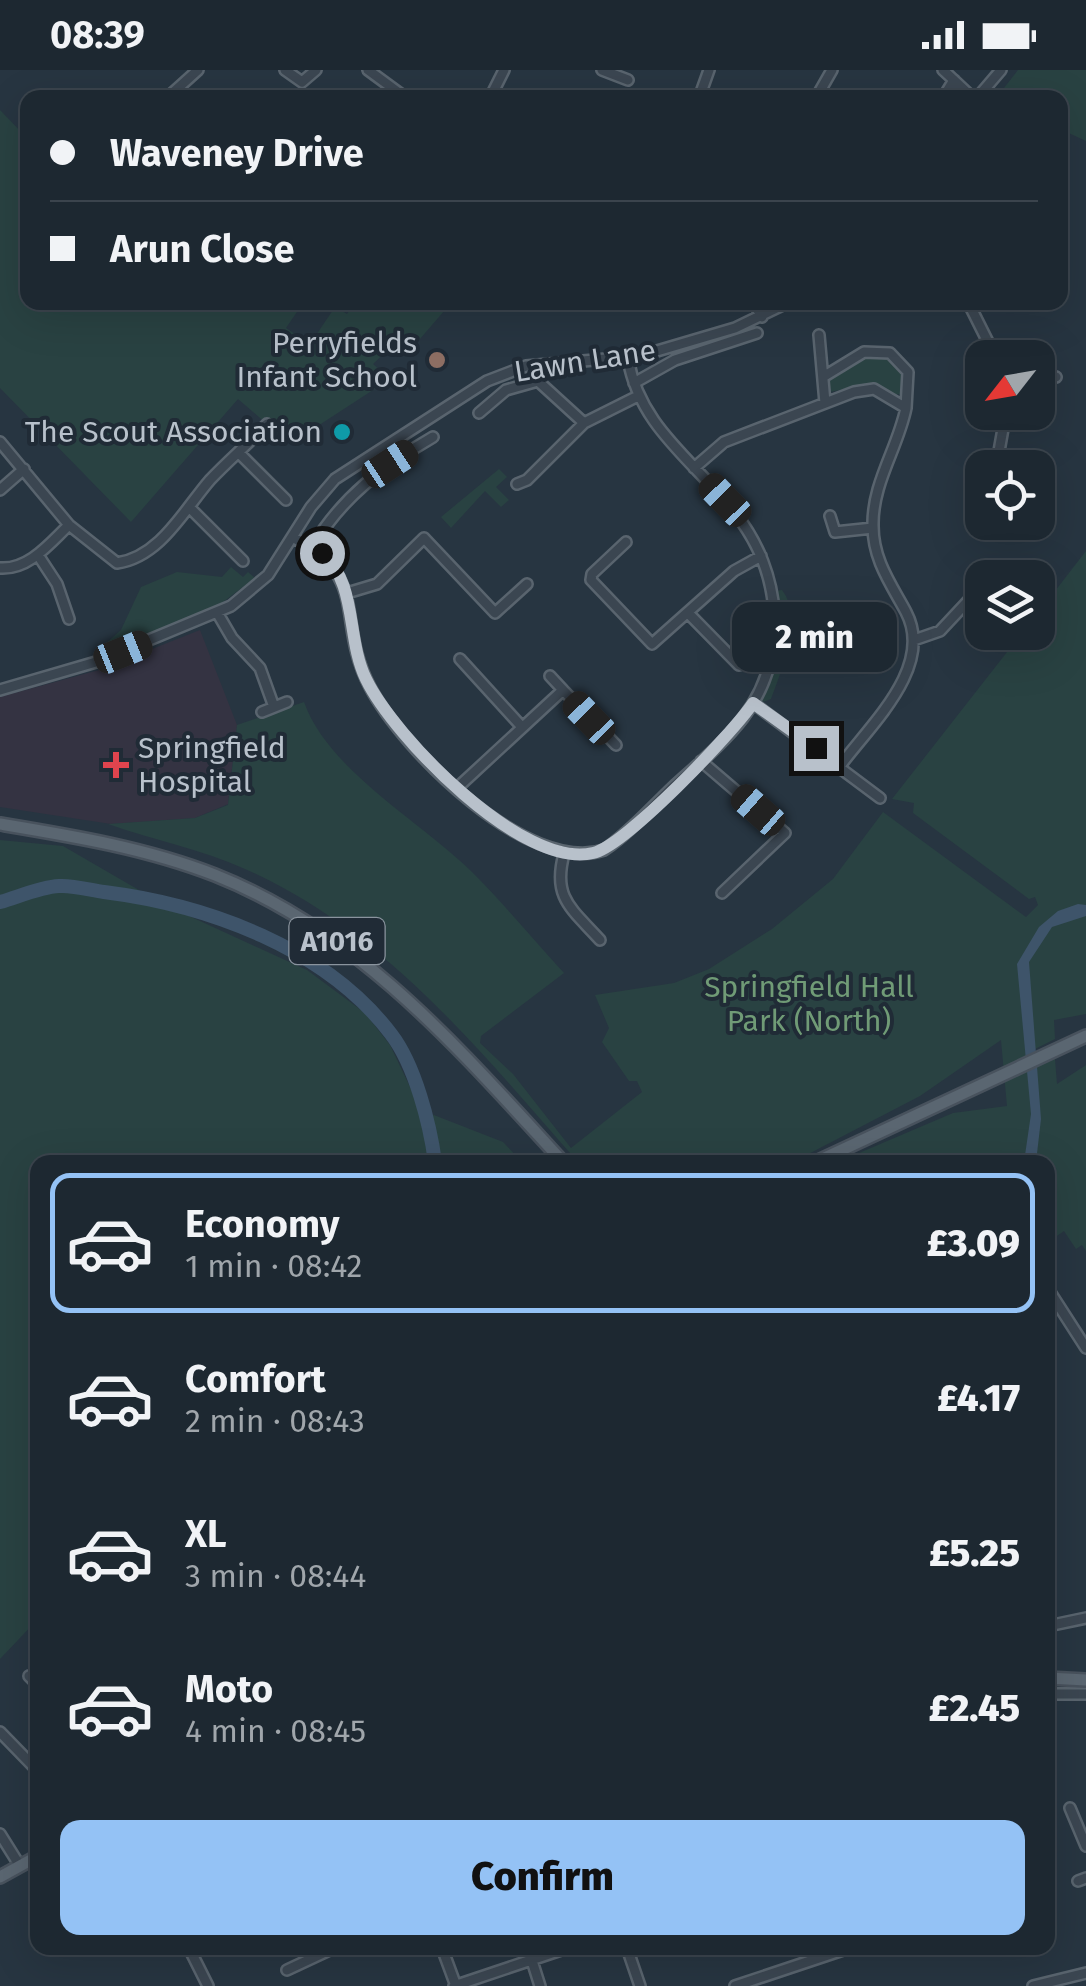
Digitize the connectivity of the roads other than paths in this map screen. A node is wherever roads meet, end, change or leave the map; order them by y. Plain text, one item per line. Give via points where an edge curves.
1 (198, 70) edge
2 (284, 70) edge
3 (368, 70) edge
4 (602, 70) edge
5 (943, 70) edge
6 (1001, 70) edge
7 (314, 74) edge
8 (628, 80) dead end
9 (954, 80) junction
10 (176, 90) edge
11 (395, 90) edge
12 (947, 90) edge
13 (966, 90) edge
14 (982, 90) edge
15 (758, 310) edge
16 (776, 310) edge
17 (972, 310) edge
18 (762, 318) junction
19 (756, 334) dead end
20 (819, 334) dead end
21 (987, 340) edge
22 (628, 359) junction
23 (822, 376) junction
24 (634, 383) junction
25 (638, 396) junction
26 (825, 403) junction
27 (906, 408) junction
28 (479, 413) dead end
29 (267, 424) dead end
30 (584, 424) junction
31 (434, 437) dead end
32 (0, 442) edge
33 (239, 453) junction
34 (694, 468) junction
35 (24, 469) junction
36 (518, 484) dead end
37 (0, 490) edge
38 (286, 500) dead end
39 (189, 507) junction
40 (830, 516) dead end
41 (70, 524) junction
42 (872, 528) junction
43 (294, 538) junction
44 (626, 542) dead end
45 (312, 547) junction
46 (38, 555) junction
47 (761, 556) junction
48 (243, 560) dead end
49 (0, 568) edge
50 (526, 584) dead end
51 (347, 593) junction
52 (965, 604) edge
53 (218, 614) junction
54 (689, 614) junction
55 (69, 619) dead end
56 (914, 640) junction
57 (460, 659) dead end
58 (740, 665) dead end
59 (550, 676) dead end
60 (0, 690) edge
61 (563, 690) junction
62 (288, 702) dead end
63 (753, 703) junction
64 (274, 708) junction
65 (262, 712) dead end
66 (522, 727) junction
67 (616, 745) dead end
68 (701, 761) junction
69 (840, 766) junction
70 (457, 788) junction
71 (880, 798) dead end
72 (0, 824) edge
73 (564, 854) junction
74 (722, 893) dead end
75 (600, 940) dead end
76 (1086, 1036) edge
77 (557, 1155) edge
78 (831, 1155) edge
79 (1055, 1299) edge
80 (1086, 1348) edge
81 (1086, 1618) edge
82 (1055, 1625) edge
83 (1055, 1678) edge
84 (1086, 1680) edge
85 (1055, 1694) edge
86 (1086, 1694) edge
87 (0, 1732) edge
88 (30, 1763) edge
89 (1070, 1808) dead end
90 (0, 1834) edge
91 (1086, 1846) edge
92 (30, 1860) edge
93 (20, 1866) junction
94 (0, 1878) edge
95 (192, 1955) edge
96 (319, 1955) edge
97 (444, 1955) edge
98 (530, 1955) edge
99 (547, 1955) edge
100 (629, 1955) edge
101 (828, 1955) edge
102 (532, 1960) junction
103 (287, 1970) dead end
104 (1086, 1973) edge
105 (208, 1986) edge
106 (455, 1986) edge
107 (540, 1986) edge
108 (640, 1986) edge
109 (735, 1986) edge
110 (1033, 1986) edge

1 - 10 street
2 - 7 street via 302,82
3 - 11 street
4 - 8 street
5 - 9 street
6 - 14 street
9 - 12 street
9 - 13 street
15 - 18 street
16 - 18 street, Lawn Lane
17 - 21 street
18 - 22 street, Lawn Lane
19 - 24 street, Lawn Lane via 675,360
20 - 23 street
22 - 24 street
22 - 43 street, Lawn Lane via 526,366 486,381 335,479
23 - 26 street
23 - 27 street via 864,352 884,351 908,372
24 - 25 street
25 - 30 street
25 - 34 street
26 - 27 street via 870,389
26 - 34 street via 724,442
27 - 42 street
28 - 30 street, Lawn Lane via 506,390 538,382
29 - 33 street
30 - 36 street
31 - 45 street via 341,503
32 - 35 street
33 - 38 street
33 - 39 street
34 - 47 street via 735,512
35 - 37 street
35 - 41 street
39 - 41 street via 148,551 122,563 112,562
39 - 48 street
40 - 42 street via 835,532
41 - 46 street
42 - 56 street via 879,562
43 - 45 street
43 - 53 street, Lawn Lane via 260,584
44 - 54 street via 592,574 593,584 652,644
45 - 51 street via 331,561
46 - 49 street
46 - 55 street
47 - 54 street via 734,571
47 - 63 street via 772,588 774,638
50 - 51 street via 495,613 424,538 376,584
51 - 70 street via 355,654 374,696
52 - 56 street via 940,631
53 - 60 street, Lawn Lane via 96,662
53 - 64 street via 260,668
54 - 58 street
56 - 69 street via 901,684
57 - 66 street
59 - 61 street
61 - 66 street
61 - 67 street
62 - 64 street
63 - 68 street
63 - 69 street
64 - 65 street
66 - 70 street
68 - 73 street via 604,850
68 - 74 street via 785,833
69 - 71 street
70 - 73 street via 498,820
72 - 77 main road, A1016 via 173,861 295,914 404,994
73 - 75 street via 558,878 563,898
76 - 78 main road
79 - 80 street
81 - 82 street
83 - 84 main road
85 - 86 street
87 - 88 street
89 - 91 street
90 - 93 street
92 - 93 main road
93 - 94 main road
95 - 105 street
96 - 103 street
97 - 106 street
98 - 102 street
99 - 102 street
100 - 108 street
101 - 109 street
102 - 106 street
102 - 107 street
104 - 110 street

